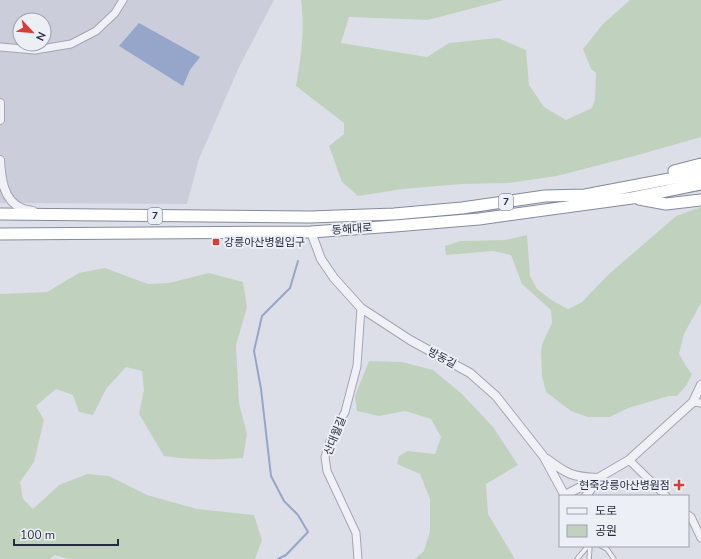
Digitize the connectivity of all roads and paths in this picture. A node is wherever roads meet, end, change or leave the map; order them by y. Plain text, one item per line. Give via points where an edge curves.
1 (123, 0) edge
2 (0, 47) edge
3 (0, 103) edge
4 (0, 120) edge
5 (0, 160) edge
6 (701, 164) edge
7 (701, 173) edge
8 (701, 184) edge
9 (545, 196) junction
10 (632, 198) junction
11 (701, 200) edge
12 (0, 214) edge
13 (90, 216) junction
14 (310, 217) junction
15 (312, 232) junction
16 (0, 234) edge
17 (361, 308) junction
18 (701, 385) edge
19 (697, 403) edge
20 (544, 457) junction
21 (629, 460) junction
22 (598, 478) junction
23 (564, 495) edge
24 (567, 495) edge
25 (587, 495) edge
26 (665, 495) edge
27 (689, 516) edge
28 (701, 538) edge
29 (588, 547) edge
30 (589, 547) edge
31 (603, 547) edge
32 (358, 559) edge
33 (577, 559) edge
34 (589, 559) edge
35 (614, 559) edge

1 - 2 street via 115,13 96,31 71,44 35,50
3 - 4 street
5 - 13 street via 1,177 8,197 20,208 36,212
6 - 9 highway via 607,186
7 - 9 highway, 동해대로 / 7 via 585,195
8 - 10 highway, 동해대로
9 - 14 highway, 동해대로 / 7 via 462,208
10 - 11 highway via 666,204
10 - 15 highway, 동해대로 via 479,219
12 - 13 highway, 동해대로 / 7
13 - 14 highway, 동해대로 / 7
14 - 15 highway
15 - 16 highway, 동해대로
15 - 17 street, 방동길 via 321,259
17 - 20 street, 방동길 via 410,340 470,373 496,396
17 - 32 street, 산대월길 via 357,366 345,412 325,457 327,471 356,533
18 - 19 street
19 - 21 street
20 - 22 street via 563,471 578,477
20 - 23 street, 방동길
21 - 22 street
21 - 26 street
22 - 24 street
22 - 25 street
27 - 28 street
29 - 33 lane
30 - 34 lane
31 - 35 lane

